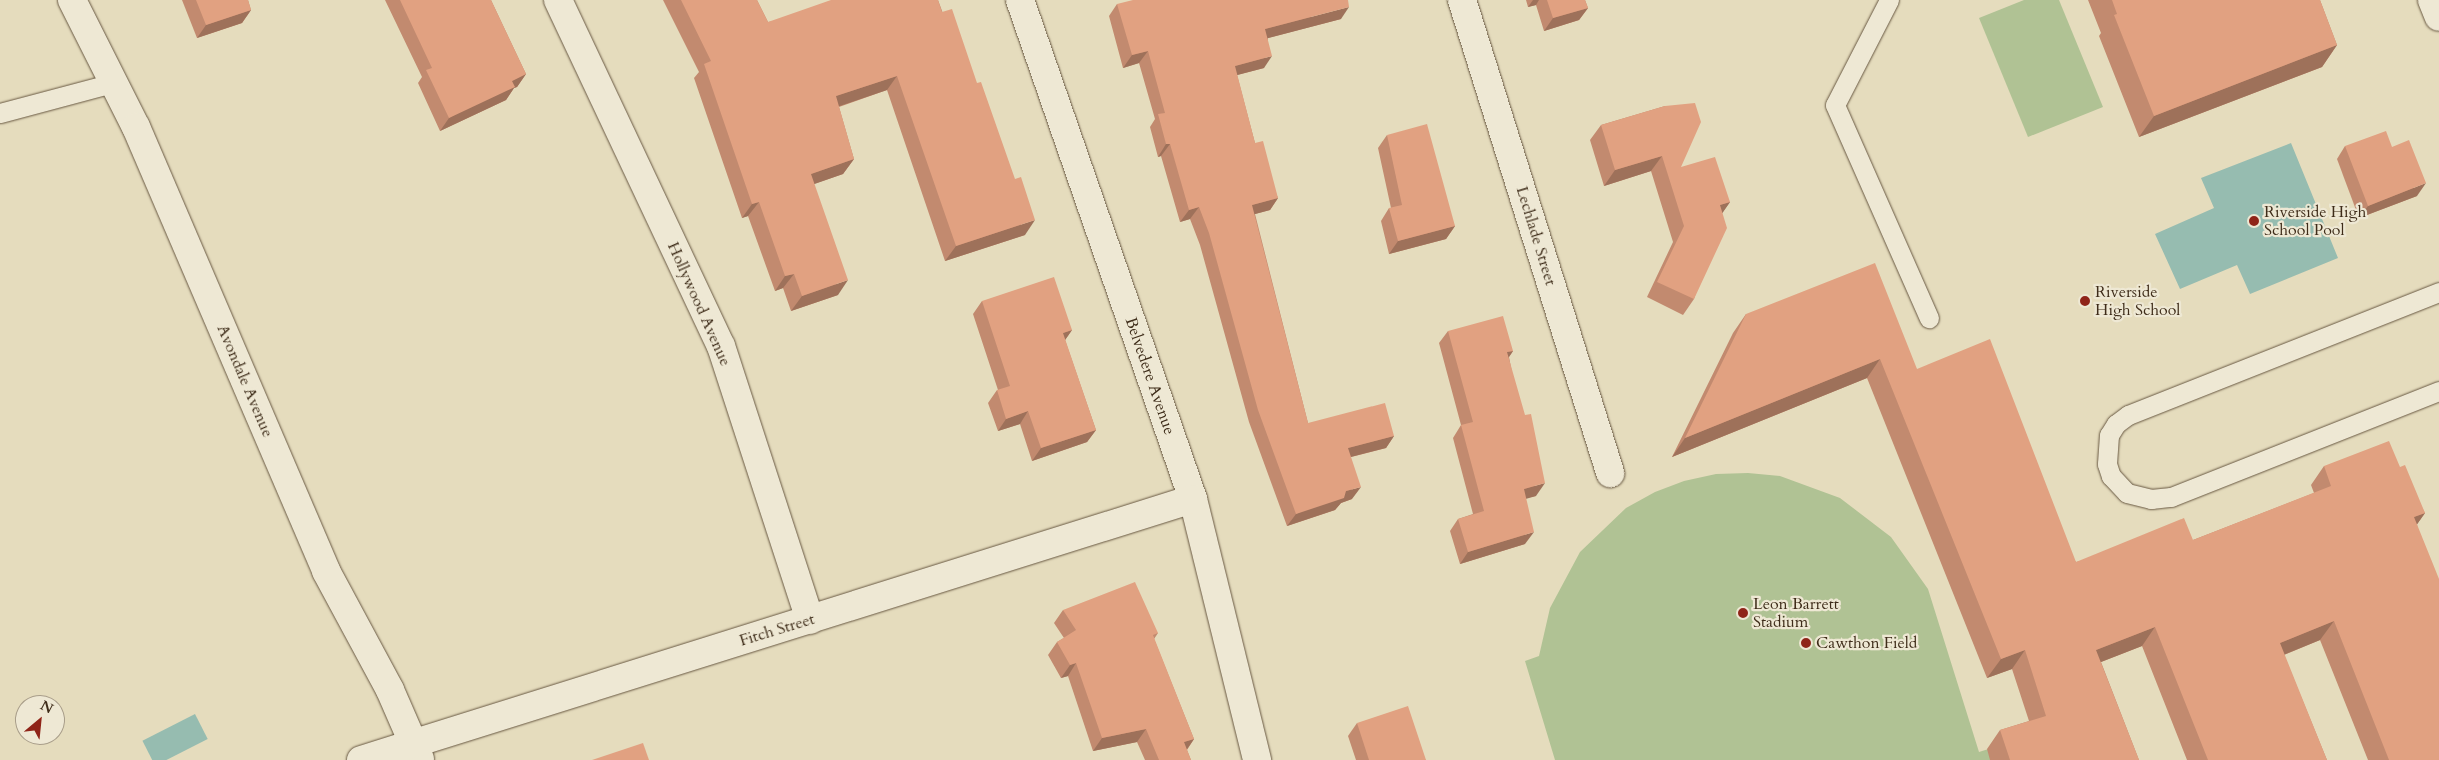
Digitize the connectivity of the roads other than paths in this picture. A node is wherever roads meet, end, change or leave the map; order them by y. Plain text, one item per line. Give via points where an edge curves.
1 (72, 0) edge
2 (558, 0) edge
3 (1020, 0) edge
4 (1462, 0) edge
5 (1888, 0) edge
6 (2432, 0) edge
7 (2439, 17) edge
8 (114, 83) junction
9 (0, 113) edge
10 (2439, 292) edge
11 (1929, 318) dead end
12 (2439, 391) edge
13 (1610, 473) dead end
14 (1193, 499) junction
15 (810, 620) junction
16 (418, 751) edge
17 (361, 760) edge
18 (1257, 760) edge

1 - 8 street, Avondale Avenue
2 - 15 street, Hollywood Avenue via 721,346
3 - 14 street, Belvedere Avenue
4 - 13 street, Lechlade Street
5 - 11 lane via 1835,106
6 - 7 street
8 - 9 lane
8 - 16 street, Avondale Avenue via 136,127 326,571
10 - 12 lane via 2128,415 2116,424 2109,435 2107,464 2111,476 2127,493 2151,499 2171,496
14 - 15 street, Fitch Street
14 - 18 street, Belvedere Avenue
15 - 16 street, Fitch Street
16 - 17 street, Fitch Street

